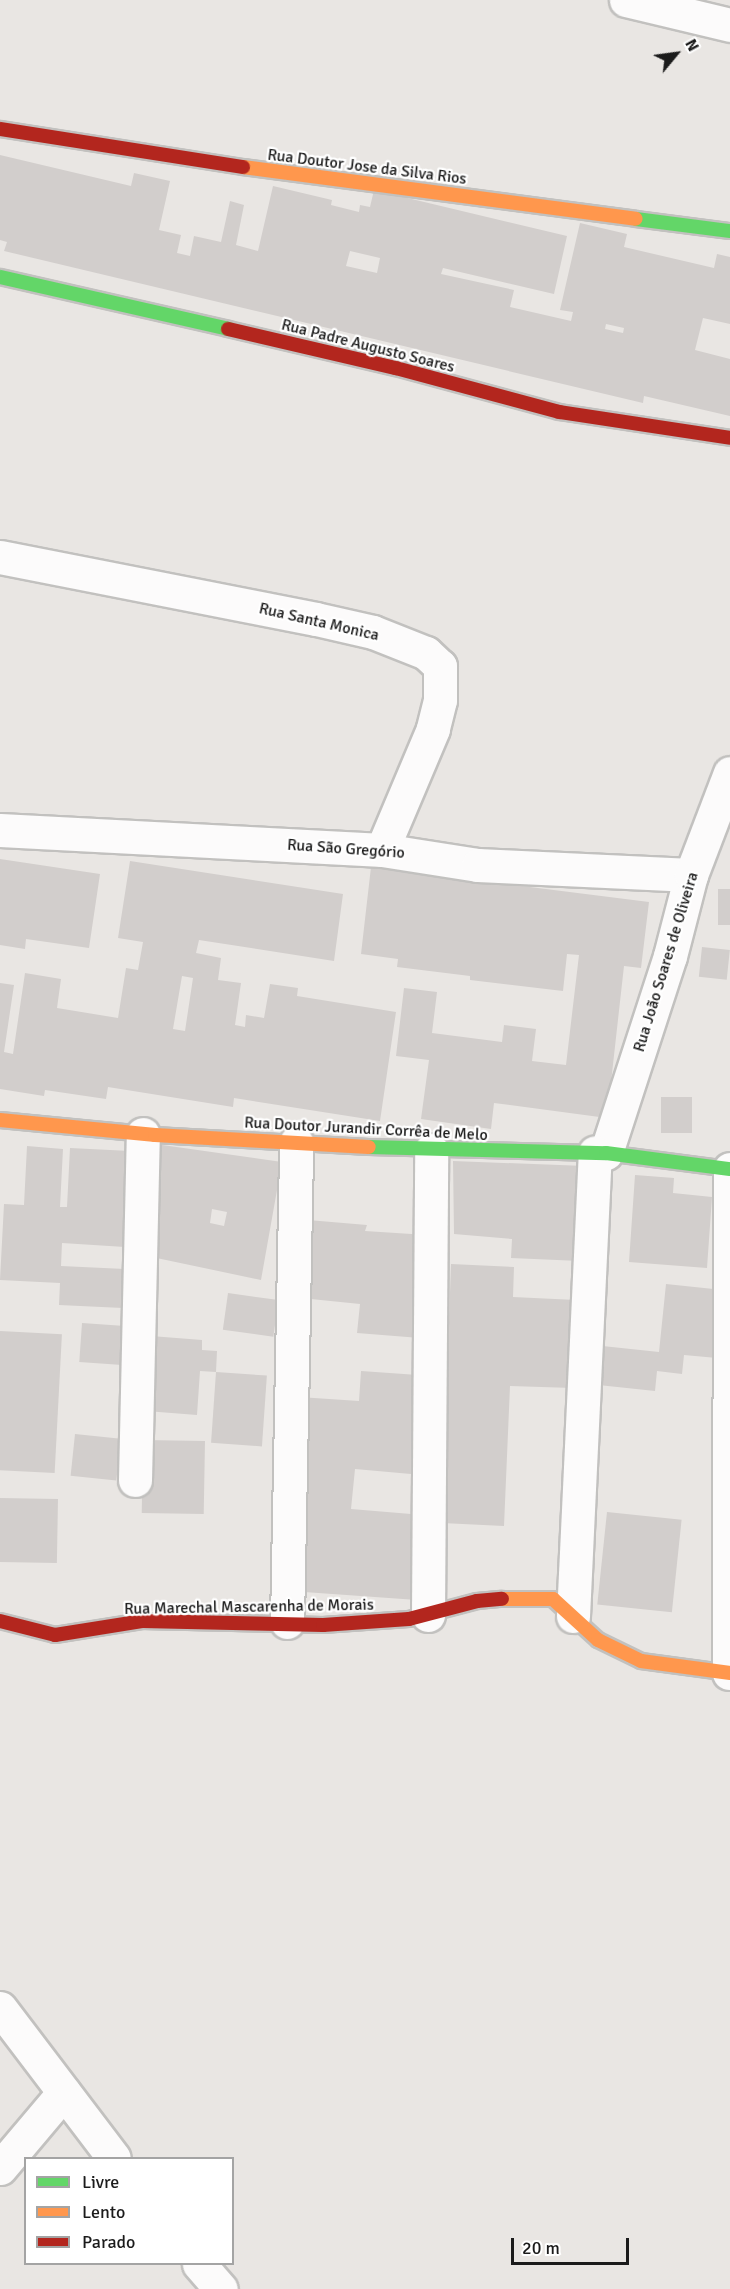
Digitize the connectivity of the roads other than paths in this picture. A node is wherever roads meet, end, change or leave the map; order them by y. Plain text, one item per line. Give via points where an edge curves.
1 (626, 0) edge
2 (730, 25) edge
3 (0, 129) edge
4 (730, 231) edge
5 (0, 277) edge
6 (730, 438) edge
7 (0, 557) edge
8 (730, 773) edge
9 (0, 830) edge
10 (382, 850) junction
11 (691, 875) junction
12 (0, 1120) edge
13 (143, 1134) junction
14 (296, 1142) junction
15 (431, 1150) junction
16 (601, 1153) junction
17 (730, 1169) edge
18 (135, 1480) dead end
19 (428, 1615) junction
20 (573, 1616) junction
21 (0, 1621) edge
22 (287, 1622) junction
23 (729, 1673) edge
24 (0, 2008) edge
25 (64, 2092) junction
26 (113, 2157) edge
27 (0, 2168) edge
28 (200, 2265) edge
29 (221, 2289) edge

1 - 2 street
3 - 4 street, Rua Doutor Jose da Silva Rios via 167,157
5 - 6 street, Rua Padre Augusto Soares via 396,368 558,412
7 - 10 street, Rua Santa Monica via 316,619 373,632 426,653 440,666 440,700 433,729
8 - 11 street, Rua João Soares de Oliveira
9 - 10 street, Rua São Gregório
10 - 11 street, Rua São Gregório via 478,865
11 - 16 street, Rua João Soares de Oliveira via 670,956
12 - 13 street, Rua Doutor Jurandir Corrêa de Melo
13 - 14 street, Rua Doutor Jurandir Corrêa de Melo
13 - 18 street
14 - 15 street, Rua Doutor Jurandir Corrêa de Melo
14 - 22 street
15 - 16 street, Rua Doutor Jurandir Corrêa de Melo
15 - 19 street
16 - 17 street, Rua Doutor Jurandir Corrêa de Melo
16 - 20 street, Rua João Soares de Oliveira
17 - 23 street
19 - 20 street, Rua Marechal Mascarenha de Morais via 477,1601 531,1596 553,1599
19 - 22 street, Rua Marechal Mascarenha de Morais via 323,1625
20 - 23 street, Rua Marechal Mascarenha de Morais via 598,1640 641,1660
21 - 22 street, Rua Marechal Mascarenha de Morais via 55,1635 142,1621
24 - 25 street
25 - 26 street
25 - 27 street
28 - 29 street

